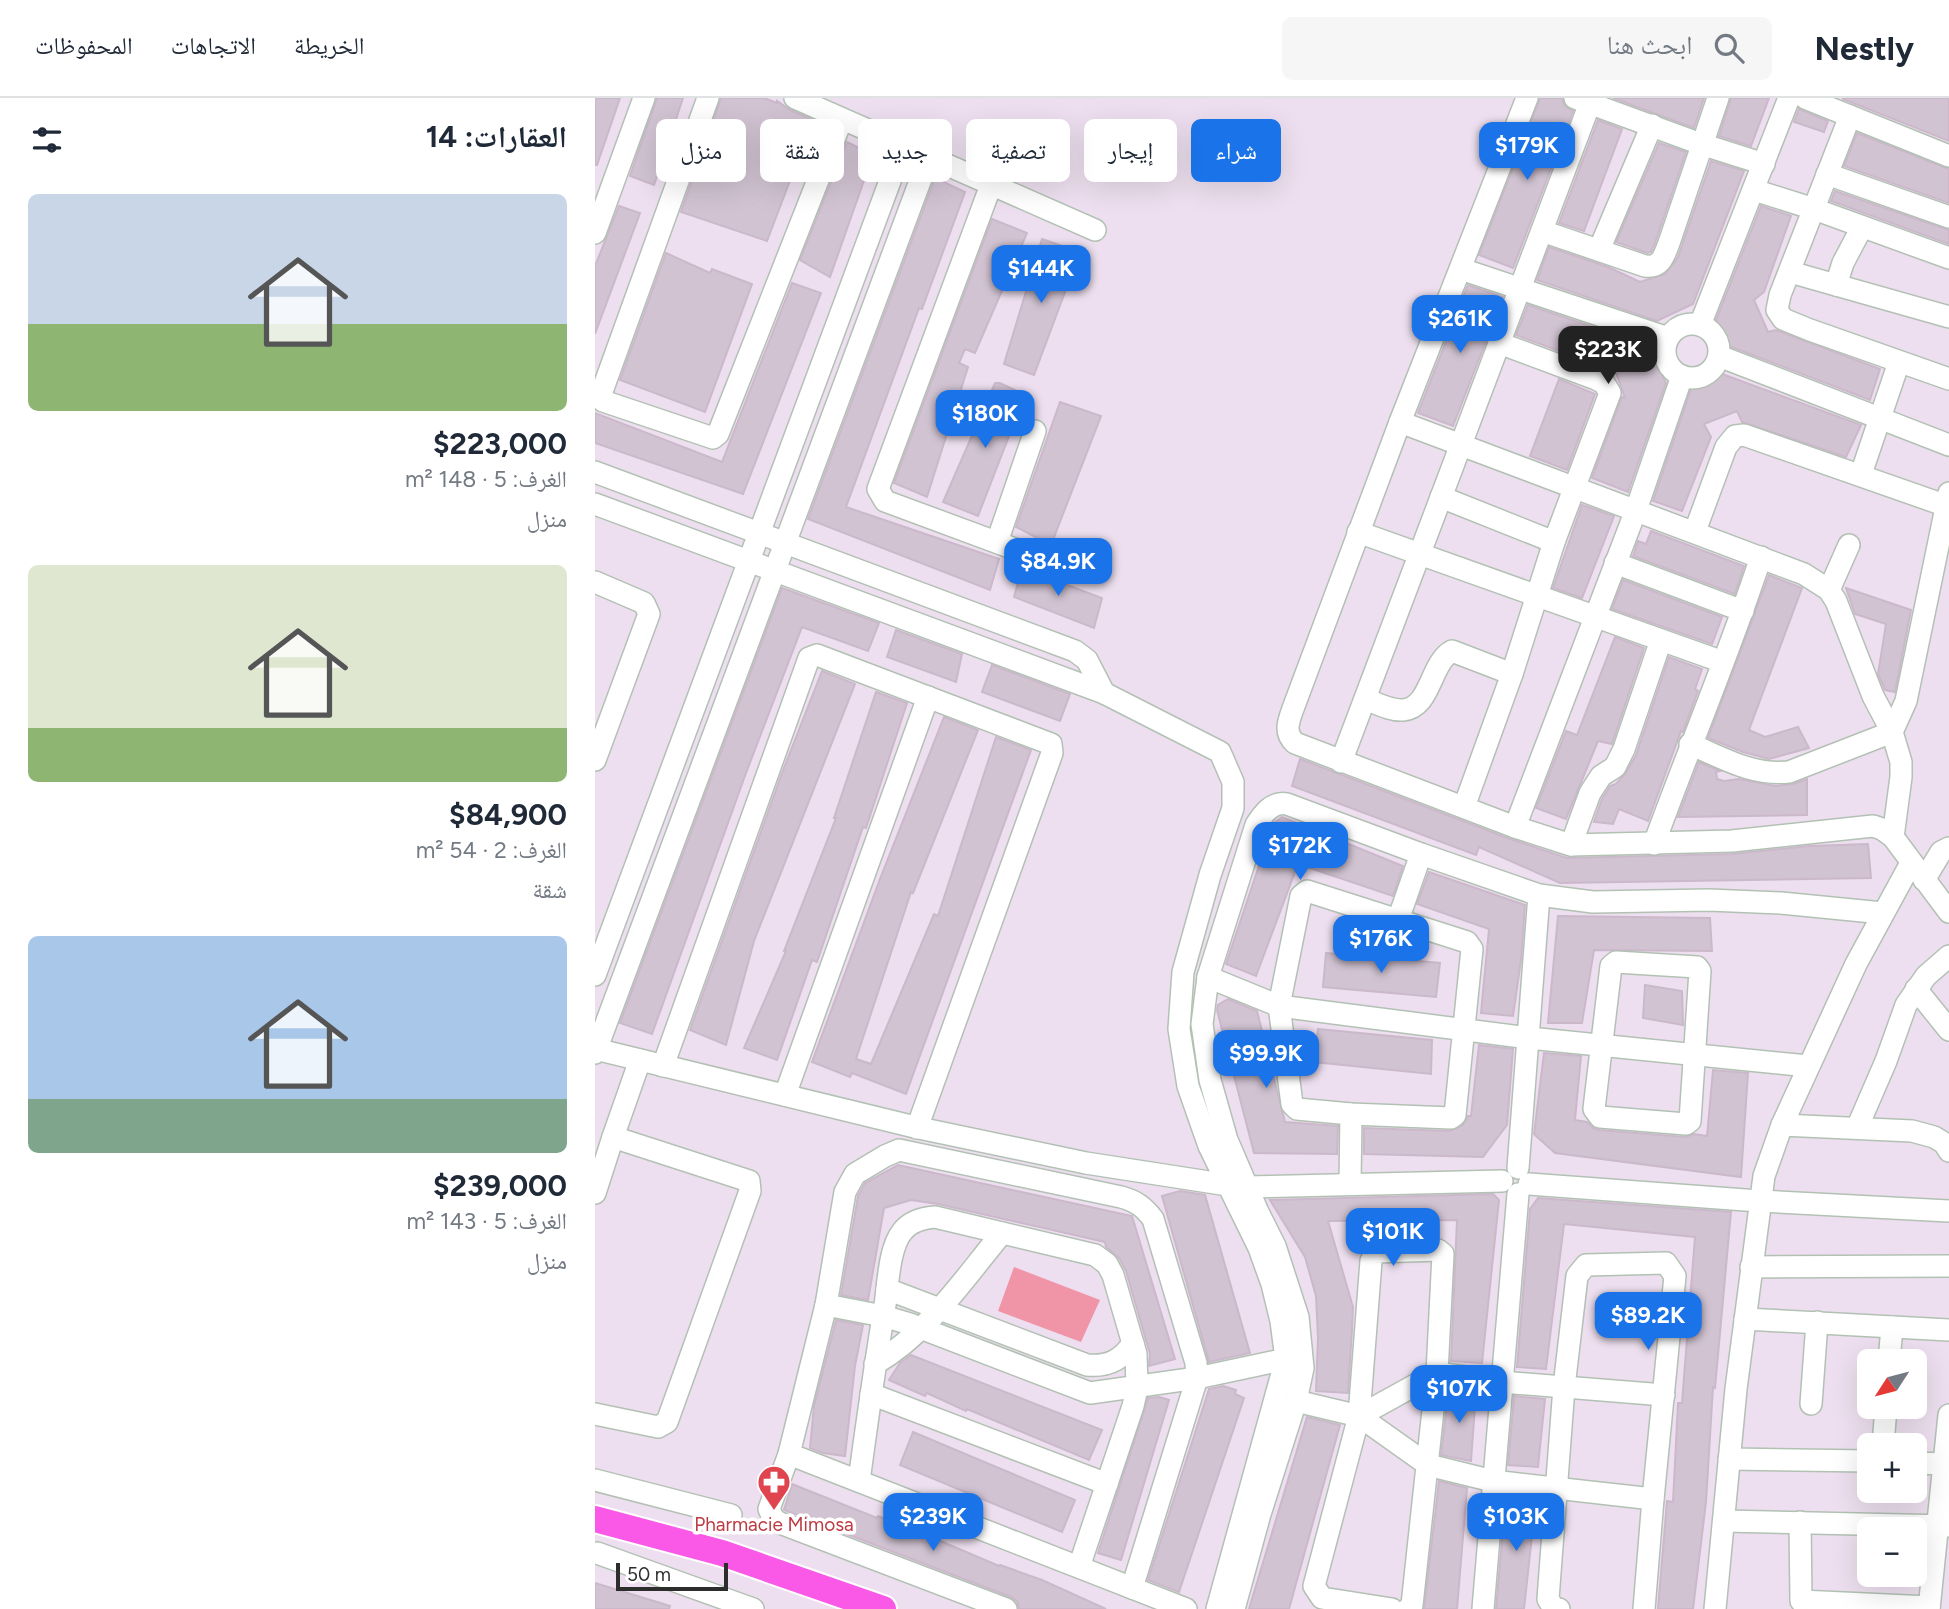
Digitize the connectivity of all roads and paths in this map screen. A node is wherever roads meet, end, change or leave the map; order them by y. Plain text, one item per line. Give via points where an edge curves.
1 (644, 98) edge
2 (708, 98) edge
3 (795, 98) edge
4 (1527, 98) edge
5 (1718, 98) edge
6 (1789, 98) edge
7 (1818, 100) edge
8 (1583, 101) edge
9 (1850, 116) junction
10 (842, 119) edge
11 (1651, 125) junction
12 (1702, 144) junction
13 (1949, 156) edge
14 (1764, 164) junction
15 (952, 167) edge
16 (1827, 174) junction
17 (817, 182) edge
18 (889, 182) edge
19 (920, 182) edge
20 (992, 185) junction
21 (1754, 190) junction
22 (1814, 209) junction
23 (1940, 213) edge
24 (1862, 227) junction
25 (1095, 230) dead end
26 (1542, 231) junction
27 (595, 233) edge
28 (1917, 247) junction
29 (1599, 250) junction
30 (1949, 258) edge
31 (1461, 269) junction
32 (1790, 272) junction
33 (1836, 285) junction
34 (1520, 289) junction
35 (1949, 317) edge
36 (1700, 325) junction
37 (1668, 338) junction
38 (1499, 343) junction
39 (1719, 356) junction
40 (1899, 362) junction
41 (1682, 376) junction
42 (1949, 379) edge
43 (1881, 419) junction
44 (1400, 422) junction
45 (1035, 431) dead end
46 (1949, 445) edge
47 (1460, 446) junction
48 (595, 472) edge
49 (1861, 474) junction
50 (1575, 486) junction
51 (1441, 497) junction
52 (1948, 500) edge
53 (595, 503) edge
54 (1636, 510) junction
55 (1695, 531) junction
56 (758, 532) junction
57 (1358, 532) junction
58 (785, 542) junction
59 (997, 542) junction
60 (1553, 542) junction
61 (1849, 545) dead end
62 (1419, 554) junction
63 (1761, 557) junction
64 (748, 560) junction
65 (1615, 563) junction
66 (1058, 565) dead end
67 (776, 570) junction
68 (595, 582) edge
69 (1829, 590) junction
70 (1535, 595) junction
71 (1743, 611) junction
72 (1594, 617) junction
73 (1661, 640) junction
74 (1723, 662) junction
75 (1512, 674) junction
76 (1104, 693) junction
77 (928, 697) junction
78 (1364, 699) junction
79 (1892, 732) junction
80 (1690, 744) junction
81 (595, 760) edge
82 (1341, 762) junction
83 (1464, 807) junction
84 (1515, 827) junction
85 (1893, 837) junction
86 (1654, 844) junction
87 (1570, 845) junction
88 (1949, 848) edge
89 (1420, 854) junction
90 (1911, 863) junction
91 (1924, 880) junction
92 (1539, 895) junction
93 (1949, 912) edge
94 (1883, 913) junction
95 (1398, 920) junction
96 (1949, 956) edge
97 (595, 975) edge
98 (1208, 977) junction
99 (1916, 989) junction
100 (1279, 1006) junction
101 (1465, 1030) junction
102 (1949, 1030) edge
103 (1528, 1038) junction
104 (1602, 1045) junction
105 (595, 1050) edge
106 (1696, 1054) junction
107 (640, 1060) junction
108 (663, 1066) junction
109 (1808, 1066) junction
110 (785, 1096) junction
111 (1351, 1114) junction
112 (1783, 1125) junction
113 (917, 1128) junction
114 (1857, 1128) junction
115 (613, 1137) junction
116 (1949, 1151) edge
117 (1517, 1182) junction
118 (1350, 1183) junction
119 (1237, 1186) junction
120 (595, 1192) edge
121 (1759, 1201) junction
122 (1949, 1211) edge
123 (1002, 1233) junction
124 (1949, 1266) edge
125 (1751, 1267) junction
126 (887, 1289) junction
127 (826, 1305) junction
128 (940, 1309) junction
129 (883, 1316) junction
130 (1745, 1318) junction
131 (1817, 1322) junction
132 (1892, 1326) junction
133 (923, 1329) junction
134 (1949, 1330) edge
135 (1133, 1343) junction
136 (1890, 1349) edge
137 (1286, 1359) junction
138 (876, 1364) junction
139 (1437, 1373) junction
140 (1198, 1378) junction
141 (1501, 1382) junction
142 (1564, 1387) junction
143 (1137, 1388) junction
144 (1090, 1393) junction
145 (871, 1394) junction
146 (1664, 1395) junction
147 (1296, 1401) junction
148 (1811, 1404) dead end
149 (595, 1414) edge
150 (1131, 1414) junction
151 (1949, 1415) edge
152 (1359, 1416) junction
153 (789, 1454) junction
154 (1730, 1459) junction
155 (1857, 1461) edge
156 (1927, 1463) edge
157 (1944, 1464) junction
158 (1428, 1465) junction
159 (595, 1479) edge
160 (859, 1481) junction
161 (1493, 1481) junction
162 (1107, 1484) junction
163 (1556, 1488) junction
164 (1653, 1499) junction
165 (731, 1515) dead end
166 (601, 1520) edge
167 (1724, 1521) junction
168 (1800, 1522) junction
169 (1943, 1525) edge
170 (596, 1556) edge
171 (1079, 1567) junction
172 (1132, 1588) junction
173 (1800, 1605) edge
174 (1929, 1608) edge
175 (753, 1609) edge
176 (883, 1609) edge
177 (1006, 1609) edge
178 (1186, 1609) edge
179 (1217, 1609) edge
180 (1234, 1609) edge
181 (1392, 1609) edge
182 (1408, 1609) edge
183 (1483, 1609) edge
184 (1559, 1609) edge
185 (1644, 1609) edge
186 (1715, 1609) edge

1 - 27 street
2 - 17 street via 600,397 603,401 713,438 718,434
3 - 10 street
4 - 31 street
5 - 12 street
6 - 14 street
7 - 9 street
8 - 11 street
8 - 26 street
9 - 13 street
9 - 16 street
11 - 12 street
11 - 29 street
12 - 14 street
12 - 29 street via 1658,265 1645,266
14 - 21 street
15 - 20 street
16 - 22 street
16 - 23 street
18 - 56 street
19 - 58 street
20 - 25 street
20 - 59 street via 878,489 885,501
21 - 22 street
21 - 36 street
22 - 24 street
22 - 32 street
23 - 28 street
24 - 28 street
24 - 33 street
26 - 29 street
26 - 34 street
28 - 30 street
31 - 34 street
31 - 44 street
32 - 33 street
32 - 40 street via 1777,310 1783,319
33 - 35 street
34 - 37 street
34 - 38 street
36 - 37 street via 1682,326
36 - 39 street via 1715,335
37 - 41 street via 1667,362
38 - 47 street
38 - 50 street via 1609,388 1608,402
39 - 41 street via 1708,374
39 - 43 street
40 - 42 street
40 - 43 street
41 - 54 street
43 - 46 street
43 - 49 street
44 - 47 street
44 - 57 street
45 - 59 street
47 - 50 street
47 - 51 street
48 - 56 street
49 - 52 street
49 - 55 street via 1744,435 1735,436 1726,447
50 - 54 street
50 - 60 street
51 - 60 street
51 - 62 street
52 - 79 street via 1906,701
53 - 64 street
54 - 55 street
54 - 65 street
55 - 63 street
56 - 58 street
56 - 64 street
57 - 62 street
57 - 82 street via 1287,724 1290,739
58 - 67 street
58 - 76 street via 1075,651 1087,660
59 - 66 street
60 - 70 street
61 - 69 street
62 - 70 street
62 - 78 street
63 - 69 street via 1815,579
63 - 71 street
64 - 67 street
64 - 97 street
65 - 71 street
65 - 72 street
67 - 76 street
67 - 105 street
68 - 81 street via 644,603 649,614
69 - 79 street
70 - 72 street
70 - 75 street
71 - 74 street
72 - 73 street
72 - 84 street
73 - 74 street
73 - 87 street via 1624,749 1615,767 1601,776 1590,793
74 - 80 street
75 - 78 street via 1452,651 1410,708 1401,710
75 - 83 street
76 - 119 street via 1220,752 1233,782 1234,808 1183,972 1179,1029 1188,1086 1209,1146
77 - 108 street via 817,654 809,659
77 - 110 street
77 - 113 street via 1051,744 1052,753
78 - 82 street
79 - 80 street via 1775,774
79 - 85 street via 1901,770
80 - 86 street
82 - 83 street
83 - 84 street
84 - 87 street
85 - 86 street via 1873,826
85 - 90 street
86 - 87 street
88 - 91 street via 1941,852
89 - 92 street
89 - 95 street
89 - 98 street via 1287,804 1266,811 1256,825
90 - 91 street
90 - 94 street
91 - 93 street
92 - 94 street via 1593,902 1781,903
92 - 103 street
94 - 109 street
95 - 100 street via 1307,891 1301,896
95 - 101 street via 1467,942 1472,949
96 - 99 street
98 - 100 street
98 - 119 street via 1202,1024 1210,1080
99 - 102 street
99 - 114 street
100 - 101 street
100 - 111 street via 1292,1104 1297,1109
101 - 103 street
101 - 111 street via 1451,1118
103 - 104 street
103 - 117 street
104 - 106 street
104 - 106 street via 1594,1109 1600,1117 1686,1124 1690,1121
104 - 106 street via 1611,966 1616,962 1697,967
105 - 107 street
106 - 109 street
107 - 108 street
107 - 115 street
108 - 110 street
109 - 112 street
110 - 113 street
111 - 118 street
112 - 114 street
112 - 121 street
113 - 119 street via 1086,1163
114 - 116 street via 1912,1131 1934,1137
115 - 120 street
115 - 149 street via 749,1181 750,1191 667,1422 657,1427
117 - 118 street
117 - 121 street
117 - 141 street
118 - 119 street
119 - 137 street via 1272,1284
119 - 147 street via 1275,1246 1298,1317 1303,1368
121 - 122 street
121 - 125 street
123 - 126 street via 935,1217 912,1223 897,1241
123 - 128 street
123 - 135 street via 1101,1259 1113,1275
124 - 125 street
125 - 130 street
126 - 128 street
126 - 129 street
127 - 129 street
127 - 140 street via 849,1182 885,1156 907,1151 1121,1196 1145,1209 1158,1232
127 - 153 street
128 - 133 street
128 - 135 street via 1087,1365 1114,1362
129 - 133 street
129 - 138 street
130 - 131 street
130 - 154 street
131 - 132 street
131 - 148 street
132 - 134 street
132 - 136 street
133 - 138 street
133 - 144 street
135 - 143 street
137 - 140 street
137 - 179 street
138 - 145 street
139 - 141 street
139 - 152 street
139 - 152 street via 1443,1254 1438,1250 1375,1252
139 - 158 street
140 - 143 street
140 - 172 street
141 - 142 street
141 - 161 street
142 - 146 street
142 - 146 street via 1577,1276 1586,1265 1666,1263 1675,1276
142 - 163 street
143 - 144 street
143 - 150 street
144 - 150 street
145 - 160 street
145 - 162 street
146 - 164 street
147 - 152 street
147 - 180 street
150 - 162 street
151 - 157 street
152 - 158 street
152 - 181 street via 1314,1586 1322,1598
153 - 160 street
153 - 177 street via 769,1509 775,1520
154 - 155 street
154 - 167 street
156 - 157 street
157 - 169 street
158 - 161 street
158 - 182 street
159 - 165 street
160 - 171 street
161 - 163 street
161 - 183 street
162 - 171 street
163 - 164 street
163 - 184 street via 1548,1599 1553,1609
164 - 185 street
166 - 170 street
166 - 176 main road via 735,1557
167 - 168 street
167 - 186 street
168 - 169 street
168 - 173 street
169 - 174 street
170 - 175 street
171 - 172 street
172 - 178 street
173 - 174 street

